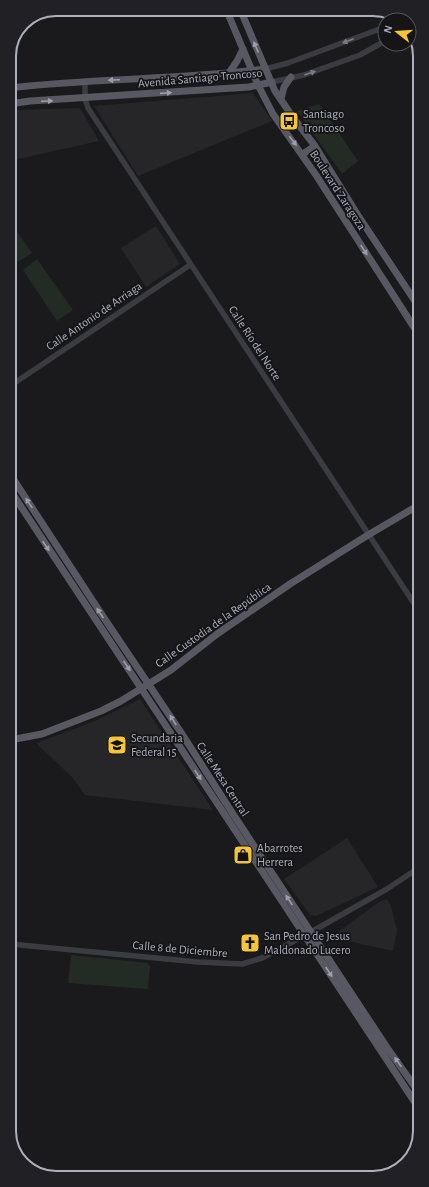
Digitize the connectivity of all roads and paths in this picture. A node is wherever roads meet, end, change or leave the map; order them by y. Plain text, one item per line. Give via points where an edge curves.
1 (229, 16) edge
2 (243, 16) edge
3 (377, 31) edge
4 (377, 45) edge
5 (243, 49) junction
6 (265, 68) junction
7 (252, 70) junction
8 (228, 73) junction
9 (291, 77) junction
10 (85, 82) junction
11 (272, 82) junction
12 (258, 85) junction
13 (16, 87) edge
14 (85, 99) junction
15 (281, 99) junction
16 (16, 103) edge
17 (316, 146) junction
18 (303, 154) junction
19 (190, 265) junction
20 (413, 298) edge
21 (413, 327) edge
22 (16, 382) edge
23 (16, 483) edge
24 (16, 499) edge
25 (413, 509) edge
26 (368, 535) junction
27 (413, 602) edge
28 (149, 684) junction
29 (142, 688) junction
30 (16, 739) edge
31 (413, 872) edge
32 (308, 934) junction
33 (16, 945) edge
34 (413, 1084) edge
35 (413, 1100) edge

1 - 5 main road, Boulevard Zaragoza
6 -> 2 main road, Boulevard Zaragoza
3 -> 6 street, Avenida Santiago Troncoso via 294,61
9 -> 4 street, Avenida Santiago Troncoso via 304,75
5 - 7 main road, Boulevard Zaragoza
5 - 8 main road
6 - 7 main road, Avenida Santiago Troncoso
6 - 11 main road, Boulevard Zaragoza
7 - 8 main road, Avenida Santiago Troncoso
7 - 12 main road, Boulevard Zaragoza
8 -> 10 main road, Avenida Santiago Troncoso
9 - 11 street, Avenida Santiago Troncoso
9 - 15 main road via 284,87
10 - 13 main road, Avenida Santiago Troncoso
10 - 14 street, Calle Río del Norte
11 - 12 main road, Avenida Santiago Troncoso
11 - 15 main road, Boulevard Zaragoza
14 -> 12 main road, Avenida Santiago Troncoso
12 -> 18 main road, Boulevard Zaragoza via 278,122
16 -> 14 main road, Avenida Santiago Troncoso
14 - 19 street, Calle Río del Norte via 88,108
15 - 17 main road, Boulevard Zaragoza
17 - 18 main road
17 - 20 main road, Boulevard Zaragoza
18 -> 21 main road, Boulevard Zaragoza
19 - 22 street, Calle Antonio de Arriaga
19 - 26 street, Calle Río del Norte
28 -> 23 main road, Calle Mesa Central
24 -> 29 main road, Calle Mesa Central
25 - 26 main road, Calle Custodia de la República
26 - 27 street, Calle Río del Norte
26 - 28 main road, Calle Custodia de la República via 254,608
28 - 29 main road, Calle Custodia de la República
32 -> 28 main road, Calle Mesa Central
29 - 30 main road, Calle Custodia de la República via 82,719 42,734
29 -> 32 main road, Calle Mesa Central
31 - 32 street, Calle 8 de Diciembre
32 - 33 street, Calle 8 de Diciembre via 262,958 242,964
34 -> 32 main road, Calle Mesa Central
32 -> 35 main road, Calle Mesa Central

